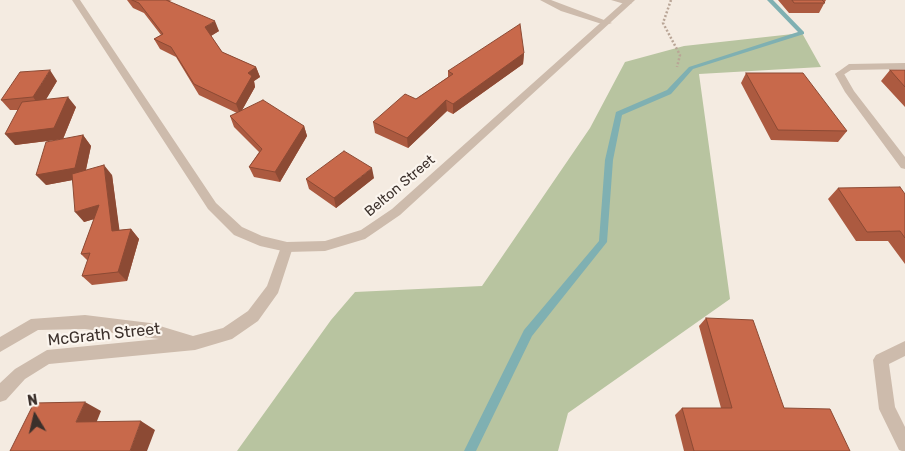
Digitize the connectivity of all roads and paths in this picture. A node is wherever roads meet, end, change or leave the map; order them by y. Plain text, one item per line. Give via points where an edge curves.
1 (76, 0) edge
2 (544, 0) edge
3 (615, 0) edge
4 (671, 0) edge
5 (630, 1) edge
6 (608, 22) junction
7 (905, 66) edge
8 (677, 67) dead end
9 (905, 165) edge
10 (286, 247) junction
11 (195, 343) junction
12 (0, 345) edge
13 (905, 348) edge
14 (0, 394) edge
15 (905, 444) edge

1 - 10 street, Belton Street via 212,206 238,231 260,241
2 - 6 street
3 - 5 street
4 - 8 path via 663,24 680,55
5 - 6 street, Belton Street
6 - 10 street, Belton Street via 396,212 365,234 325,246
7 - 9 street via 849,67 840,74
10 - 11 street, McGrath Street via 273,289 253,316 227,334
11 - 12 street, McGrath Street via 150,330 85,322 36,324
11 - 14 street, McGrath Street via 47,357 20,374
13 - 15 street via 881,360 887,409

